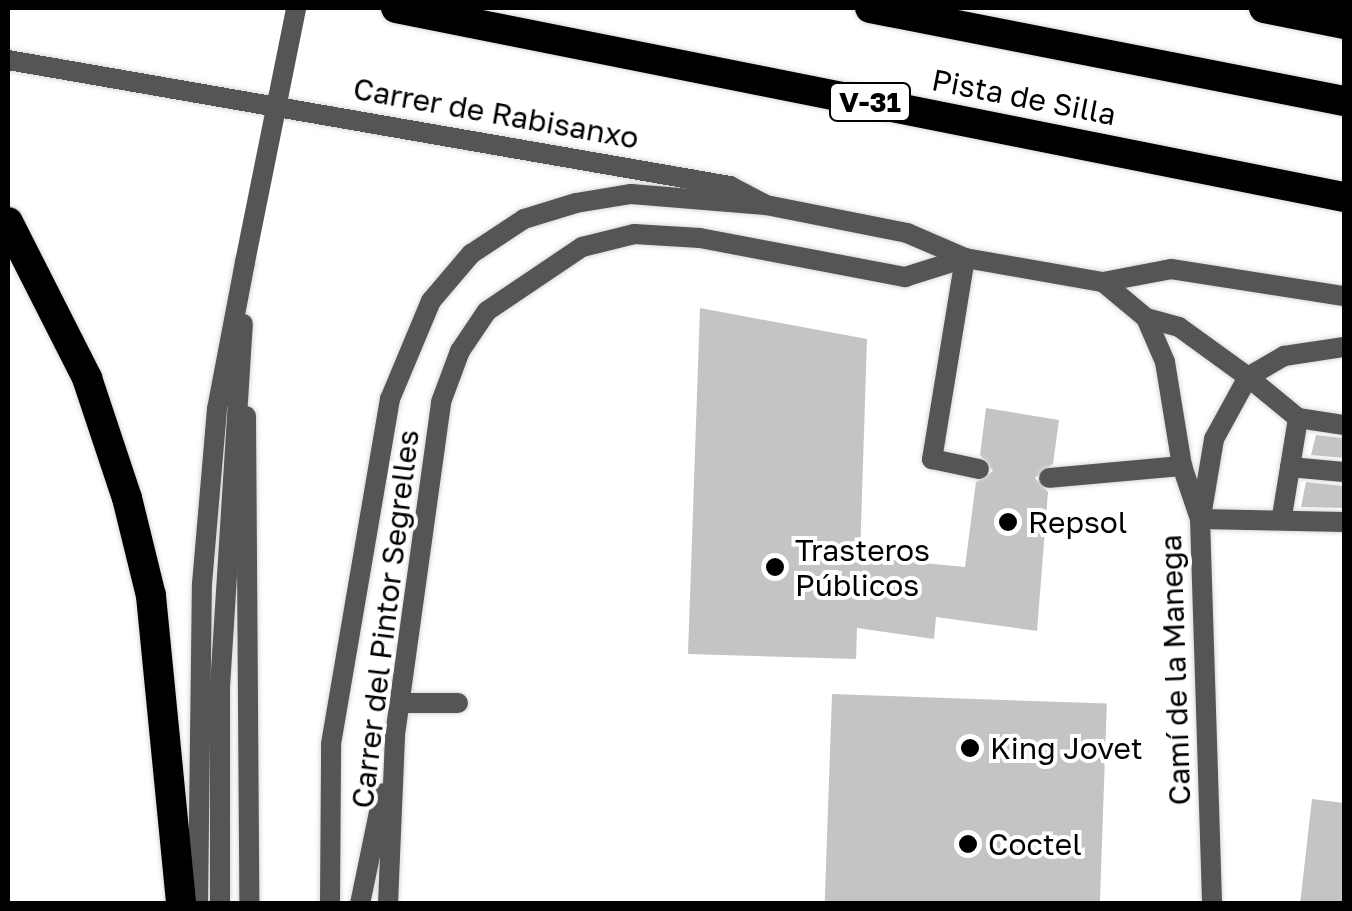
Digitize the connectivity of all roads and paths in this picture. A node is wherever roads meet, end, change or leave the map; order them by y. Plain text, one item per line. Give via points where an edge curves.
1 (296, 8) edge
2 (396, 8) edge
3 (870, 8) edge
4 (1263, 8) edge
5 (1344, 24) edge
6 (8, 60) edge
7 (1344, 101) edge
8 (1344, 197) edge
9 (766, 205) junction
10 (8, 222) edge
11 (966, 258) junction
12 (245, 262) junction
13 (1104, 282) junction
14 (1344, 296) edge
15 (1146, 318) junction
16 (1344, 347) edge
17 (1248, 377) junction
18 (242, 386) junction
19 (441, 402) joint
20 (1298, 418) junction
21 (1344, 425) edge
22 (1182, 466) junction
23 (1290, 467) junction
24 (979, 469) dead end
25 (1344, 472) edge
26 (1050, 478) dead end
27 (1282, 516) junction
28 (1200, 519) junction
29 (1344, 522) edge
30 (400, 703) junction
31 (458, 703) dead end
32 (396, 735) junction
33 (181, 904) edge
34 (198, 904) edge
35 (220, 904) edge
36 (249, 904) edge
37 (330, 904) edge
38 (360, 904) edge
39 (388, 904) edge
40 (1212, 904) edge

1 - 12 street, bridge
2 - 8 highway, Pista de Silla / V-31
3 - 7 highway, Pista de Silla
4 - 5 highway
6 - 9 street, Carrer de Rabisanxo via 730,186
9 - 11 street, Carrer de Rabisanxo via 907,233
9 - 37 street via 631,194 576,203 498,236 430,300 390,399 331,744
10 - 33 highway via 87,378 127,498 156,635
11 - 13 street, Carrer de Rabisanxo
11 - 19 street, Carrer de Rabisanxo via 905,278 700,238 634,234 582,247 487,311 460,350
11 - 24 street via 932,459
12 - 18 street
12 - 34 street via 217,409 202,584
13 - 14 street via 1171,269
13 - 15 street, Camí de la Manega
15 - 17 street via 1179,328
15 - 22 street, Camí de la Manega via 1165,362
16 - 17 street via 1284,356
17 - 20 street
17 - 28 street via 1214,440
18 - 35 street via 220,687
18 - 36 street via 252,456
19 - 30 street, Carrer del Pintor Segrelles
20 - 21 street
20 - 23 street
22 - 26 street
22 - 28 street, Camí de la Manega
23 - 25 street
23 - 27 street
27 - 28 street
27 - 29 street
28 - 40 street, Camí de la Manega
30 - 31 street
30 - 32 street, Carrer del Pintor Segrelles
32 - 38 street
32 - 39 street, Carrer del Pintor Segrelles

